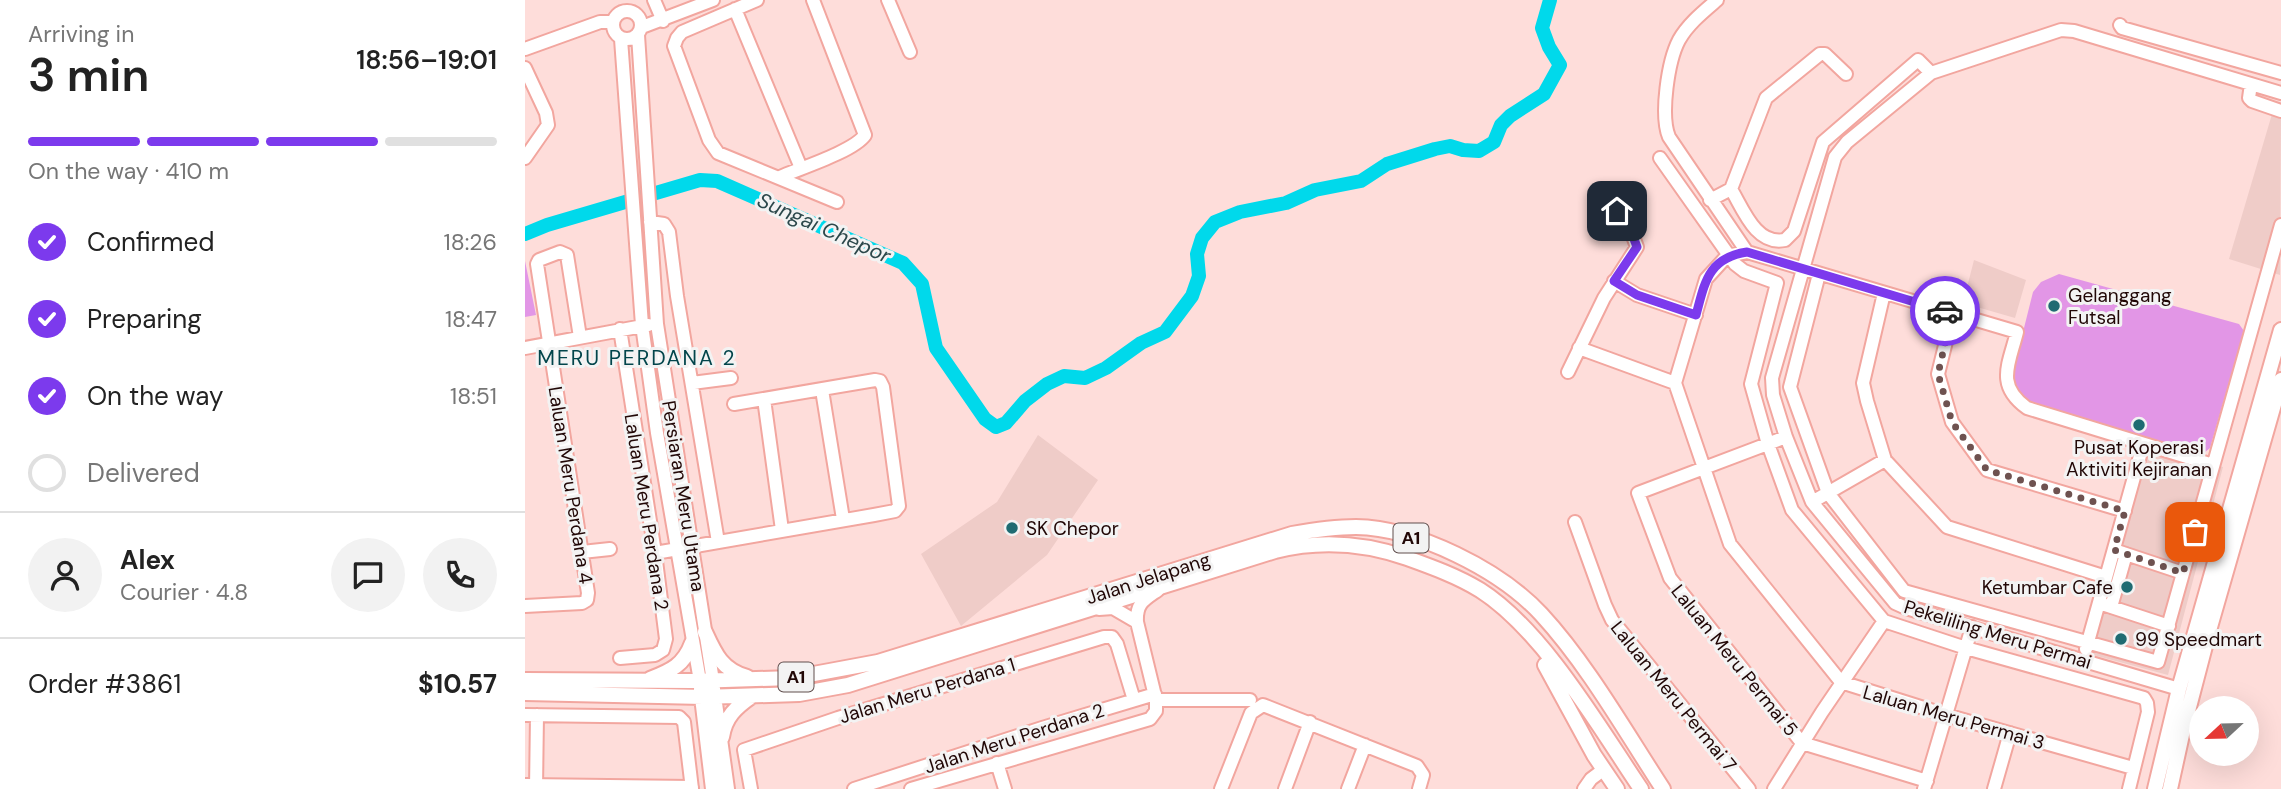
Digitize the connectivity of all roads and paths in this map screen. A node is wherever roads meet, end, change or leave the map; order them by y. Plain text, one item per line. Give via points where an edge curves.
1 (632, 0) edge
2 (654, 0) edge
3 (713, 0) edge
4 (757, 0) edge
5 (813, 0) edge
6 (888, 0) edge
7 (1717, 0) edge
8 (735, 9) junction
9 (617, 11) edge
10 (663, 21) junction
11 (2120, 25) dead end
12 (639, 26) junction
13 (621, 39) junction
14 (525, 49) edge
15 (910, 52) dead end
16 (525, 69) edge
17 (1931, 73) junction
18 (1846, 74) dead end
19 (2281, 74) edge
20 (2251, 84) junction
21 (2281, 93) edge
22 (2281, 111) edge
23 (526, 157) edge
24 (1660, 158) dead end
25 (801, 168) junction
26 (780, 177) junction
27 (1731, 189) junction
28 (1710, 200) junction
29 (837, 202) dead end
30 (1617, 211) dead end
31 (650, 219) junction
32 (2281, 225) edge
33 (1747, 252) junction
34 (1727, 256) junction
35 (1805, 269) junction
36 (1819, 274) junction
37 (1614, 281) junction
38 (1884, 293) junction
39 (1952, 313) junction
40 (1696, 315) junction
41 (657, 324) junction
42 (642, 325) junction
43 (620, 329) junction
44 (2281, 330) edge
45 (580, 337) junction
46 (549, 344) junction
47 (525, 348) edge
48 (1579, 348) junction
49 (2271, 363) junction
50 (1568, 372) dead end
51 (731, 377) dead end
52 (2281, 380) edge
53 (692, 383) junction
54 (1675, 383) junction
55 (822, 390) junction
56 (765, 399) junction
57 (734, 404) dead end
58 (2275, 406) edge
59 (2281, 427) edge
60 (1786, 437) junction
61 (1768, 444) junction
62 (2143, 445) junction
63 (2261, 454) junction
64 (2244, 458) junction
65 (1885, 460) junction
66 (2213, 465) junction
67 (1704, 468) junction
68 (1828, 493) junction
69 (1812, 502) junction
70 (2125, 511) junction
71 (843, 519) junction
72 (1575, 522) dead end
73 (782, 530) junction
74 (718, 542) junction
75 (692, 546) junction
76 (677, 548) junction
77 (610, 549) dead end
78 (582, 552) junction
79 (2120, 552) junction
80 (655, 553) junction
81 (2183, 573) junction
82 (2106, 577) junction
83 (1167, 584) junction
84 (2105, 605) junction
85 (525, 606) edge
86 (1093, 609) junction
87 (1515, 620) junction
88 (1884, 621) junction
89 (1137, 622) junction
90 (2169, 626) junction
91 (1972, 627) junction
92 (705, 632) junction
93 (692, 643) junction
94 (2088, 643) junction
95 (1966, 648) junction
96 (621, 658) dead end
97 (2083, 660) junction
98 (525, 680) edge
99 (758, 680) junction
100 (706, 681) junction
101 (643, 682) junction
102 (1842, 682) junction
103 (2179, 689) junction
104 (525, 693) edge
105 (753, 695) junction
106 (664, 696) junction
107 (708, 697) junction
108 (1155, 697) junction
109 (1134, 700) junction
110 (1250, 706) junction
111 (531, 715) edge
112 (1946, 715) junction
113 (1310, 722) junction
114 (707, 733) junction
115 (2010, 733) junction
116 (721, 743) junction
117 (1802, 743) junction
118 (1365, 745) junction
119 (951, 757) junction
120 (997, 763) junction
121 (2133, 768) junction
122 (1603, 770) junction
123 (956, 776) junction
124 (1421, 784) edge
125 (1925, 785) edge
126 (532, 786) edge
127 (692, 788) edge
128 (713, 789) edge
129 (727, 789) edge
130 (751, 789) edge
131 (854, 789) edge
132 (911, 789) edge
133 (1005, 789) edge
134 (1221, 789) edge
135 (1285, 789) edge
136 (1348, 789) edge
137 (1584, 789) edge
138 (1617, 789) edge
139 (1641, 789) edge
140 (1663, 789) edge
141 (1749, 789) edge
142 (1774, 789) edge
143 (1994, 789) edge
144 (2129, 789) edge
145 (2155, 789) edge
146 (2171, 789) edge

1 - 12 street, Persiaran Meru Utama
2 - 10 street
3 - 10 street
4 - 8 street
5 - 25 street via 865,135
6 - 15 street
7 - 28 street via 1689,25 1678,42 1665,111 1669,137
8 - 25 street
8 - 26 street via 682,32 674,46 718,153
9 - 12 street via 628,11
9 - 13 street via 614,32
9 - 14 street via 600,22
10 - 12 street
11 - 19 street
12 - 13 street via 630,40
12 - 31 street, Persiaran Meru Utama
13 - 42 street, Persiaran Meru Utama
16 - 23 street via 548,125
17 - 20 street via 2061,30
17 - 27 street via 1918,60 1823,142 1794,231 1785,240 1769,240 1761,234
17 - 35 street, Pekeliling Meru Permai via 1839,150
18 - 27 street via 1825,54 1819,54 1766,98
20 - 21 street
20 - 22 street via 2252,101
24 - 34 street
25 - 26 street
26 - 29 street
27 - 28 street
28 - 33 street
30 - 37 street via 1637,247
31 - 41 street, Persiaran Meru Utama
31 - 53 street via 664,224 669,232
32 - 66 street
33 - 34 street
33 - 35 street
34 - 40 street via 1706,279
34 - 61 street via 1744,271 1777,283 1751,384
35 - 36 street
35 - 60 street, Pekeliling Meru Permai via 1772,378
36 - 38 street
36 - 68 street, Pekeliling Meru Permai via 1790,387
37 - 40 street via 1637,295
37 - 48 street
38 - 39 street
38 - 65 street via 1863,383
39 - 62 street via 2017,332 2006,380 2021,404
39 - 70 street via 1938,374 1952,422 1987,470
40 - 54 street
41 - 42 street
41 - 75 street, Persiaran Meru Utama
42 - 43 street
42 - 76 street, Persiaran Meru Utama
43 - 45 street
43 - 80 street, Laluan Meru Perdana 2
44 - 49 main road
45 - 46 street
45 - 46 street, Laluan Meru Perdana 4 via 567,255 560,252 537,264
46 - 47 street
46 - 78 street, Laluan Meru Perdana 4
48 - 50 street
48 - 54 street
49 - 58 main road
49 - 64 main road
51 - 53 street
52 - 58 main road
53 - 74 street
54 - 67 street, Laluan Meru Permai 3
55 - 56 street
55 - 71 street
55 - 71 street via 875,380 883,387 899,506 895,511
56 - 57 street
56 - 73 street
58 - 63 main road
58 - 64 main road
59 - 63 main road via 2272,433
60 - 61 street
60 - 69 street, Pekeliling Meru Permai
61 - 67 street
61 - 88 street via 1791,510
62 - 66 street
62 - 70 street
63 - 146 main road via 2210,627
64 - 103 main road
65 - 68 street
65 - 82 street via 1947,527
66 - 81 street
67 - 102 street, Laluan Meru Permai 3 via 1730,544
67 - 117 street, Laluan Meru Permai 5 via 1638,493 1670,578
68 - 69 street
68 - 94 street, Pekeliling Meru Permai via 1904,590
69 - 91 street, Pekeliling Meru Permai via 1895,603
70 - 79 street
71 - 73 street
72 - 141 street, Laluan Meru Permai 7 via 1612,620
73 - 74 street
74 - 75 street
75 - 76 street
75 - 92 street, Persiaran Meru Utama
76 - 80 street
76 - 93 street, Persiaran Meru Utama
77 - 78 street
78 - 85 street, Laluan Meru Perdana 4 via 587,600
79 - 81 street
79 - 82 street
79 - 84 street
80 - 96 street, Laluan Meru Perdana 2 via 666,639 663,650
81 - 90 street
82 - 84 street
83 - 86 main road, Jalan Jelapang / A1
83 - 87 main road, Jalan Jelapang / A1 via 1296,546 1345,545 1434,567 1482,592
83 - 89 street via 1142,602 1136,611
84 - 90 street
84 - 94 street
86 - 89 street via 1113,608
86 - 105 main road, Jalan Jelapang / A1 via 848,685 799,694
87 - 122 main road
87 - 139 main road, Jalan Jelapang / A1 via 1557,668
88 - 95 street
88 - 102 street
89 - 108 street
90 - 94 street, Pekeliling Meru Permai via 2158,662
91 - 95 street
91 - 97 street, Pekeliling Meru Permai
92 - 99 main road via 727,669
92 - 100 street, Persiaran Meru Utama
93 - 100 street, Persiaran Meru Utama
93 - 101 main road via 687,657 674,669
94 - 97 street
95 - 112 street
95 - 121 street via 2144,698 2148,712
97 - 103 street, Pekeliling Meru Permai
98 - 101 main road, Jalan Jelapang / A1
99 - 100 main road, Jalan Jelapang / A1
99 - 140 main road, Jalan Jelapang / A1 via 878,662 1256,544 1293,534 1359,527 1443,549 1492,573 1527,601 1563,640
100 - 101 main road, Jalan Jelapang / A1
100 - 107 main road, Persiaran Meru Utama
102 - 112 street, Laluan Meru Permai 3
102 - 117 street
103 - 145 main road
104 - 106 main road, Jalan Jelapang / A1
105 - 107 main road, Jalan Jelapang / A1
105 - 116 main road via 728,717
106 - 107 main road, Jalan Jelapang / A1
106 - 114 main road via 690,706
107 - 114 main road, Persiaran Meru Utama
107 - 116 main road, Persiaran Meru Utama
108 - 109 street, Jalan Meru Perdana 2
108 - 110 street, Jalan Meru Perdana 2
108 - 120 street via 1156,711 1150,719
109 - 119 street, Jalan Meru Perdana 2
109 - 130 street, Jalan Meru Perdana 1 via 1117,644 1104,637 744,750
110 - 113 street, Jalan Meru Perdana 2 via 1268,705
110 - 134 street
111 - 126 street
111 - 127 street via 679,717 684,722
112 - 115 street, Laluan Meru Permai 3
112 - 125 street
113 - 118 street, Jalan Meru Perdana 2
113 - 135 street
114 - 128 main road, Persiaran Meru Utama
115 - 121 street, Laluan Meru Permai 3
115 - 143 street
116 - 129 main road, Persiaran Meru Utama
117 - 125 street, Laluan Meru Permai 5
117 - 142 street
118 - 124 street, Jalan Meru Perdana 2 via 1420,768
118 - 136 street
119 - 123 street
119 - 131 street, Jalan Meru Perdana 2
120 - 123 street
120 - 133 street
121 - 144 street
122 - 137 street
122 - 138 main road
123 - 132 street
126 - 127 street

